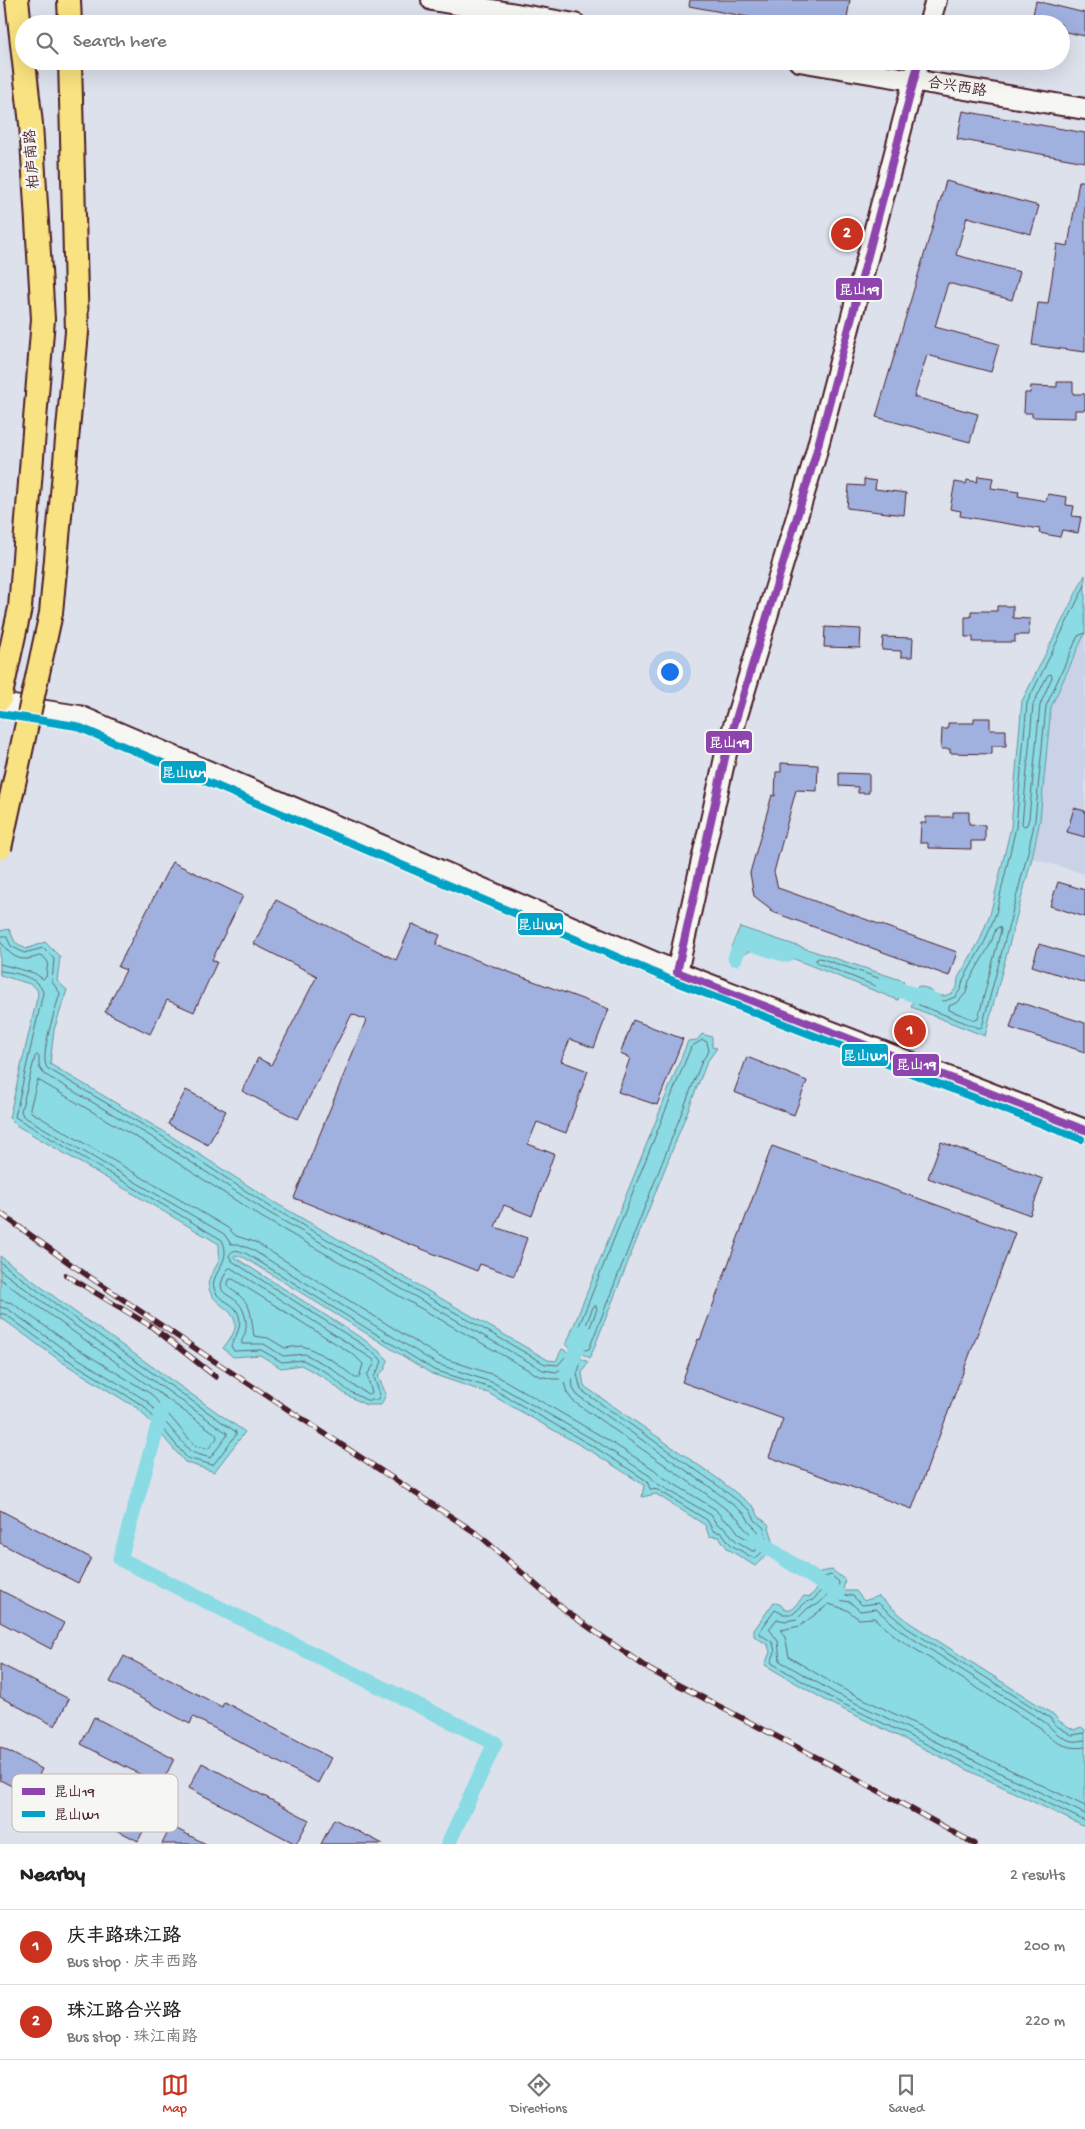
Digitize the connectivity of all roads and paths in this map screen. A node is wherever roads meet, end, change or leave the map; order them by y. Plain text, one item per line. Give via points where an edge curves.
1 (17, 0) edge
2 (69, 0) edge
3 (432, 0) edge
4 (936, 0) edge
5 (19, 15) edge
6 (70, 15) edge
7 (521, 15) edge
8 (932, 15) edge
9 (25, 70) edge
10 (70, 70) edge
11 (916, 71) edge
12 (1085, 109) edge
13 (0, 699) edge
14 (0, 704) edge
15 (0, 848) edge
16 (677, 972) junction
17 (1085, 1130) edge

1 - 5 main road, 柏庐南路
2 - 6 main road
3 - 7 street
4 - 8 street
9 - 13 main road, 柏庐南路 via 43,319 20,608
10 - 15 main road, bridge via 77,332 51,613
11 - 12 street, 合兴西路
11 - 16 street via 815,457 727,749
14 - 16 street via 79,716
16 - 17 street

